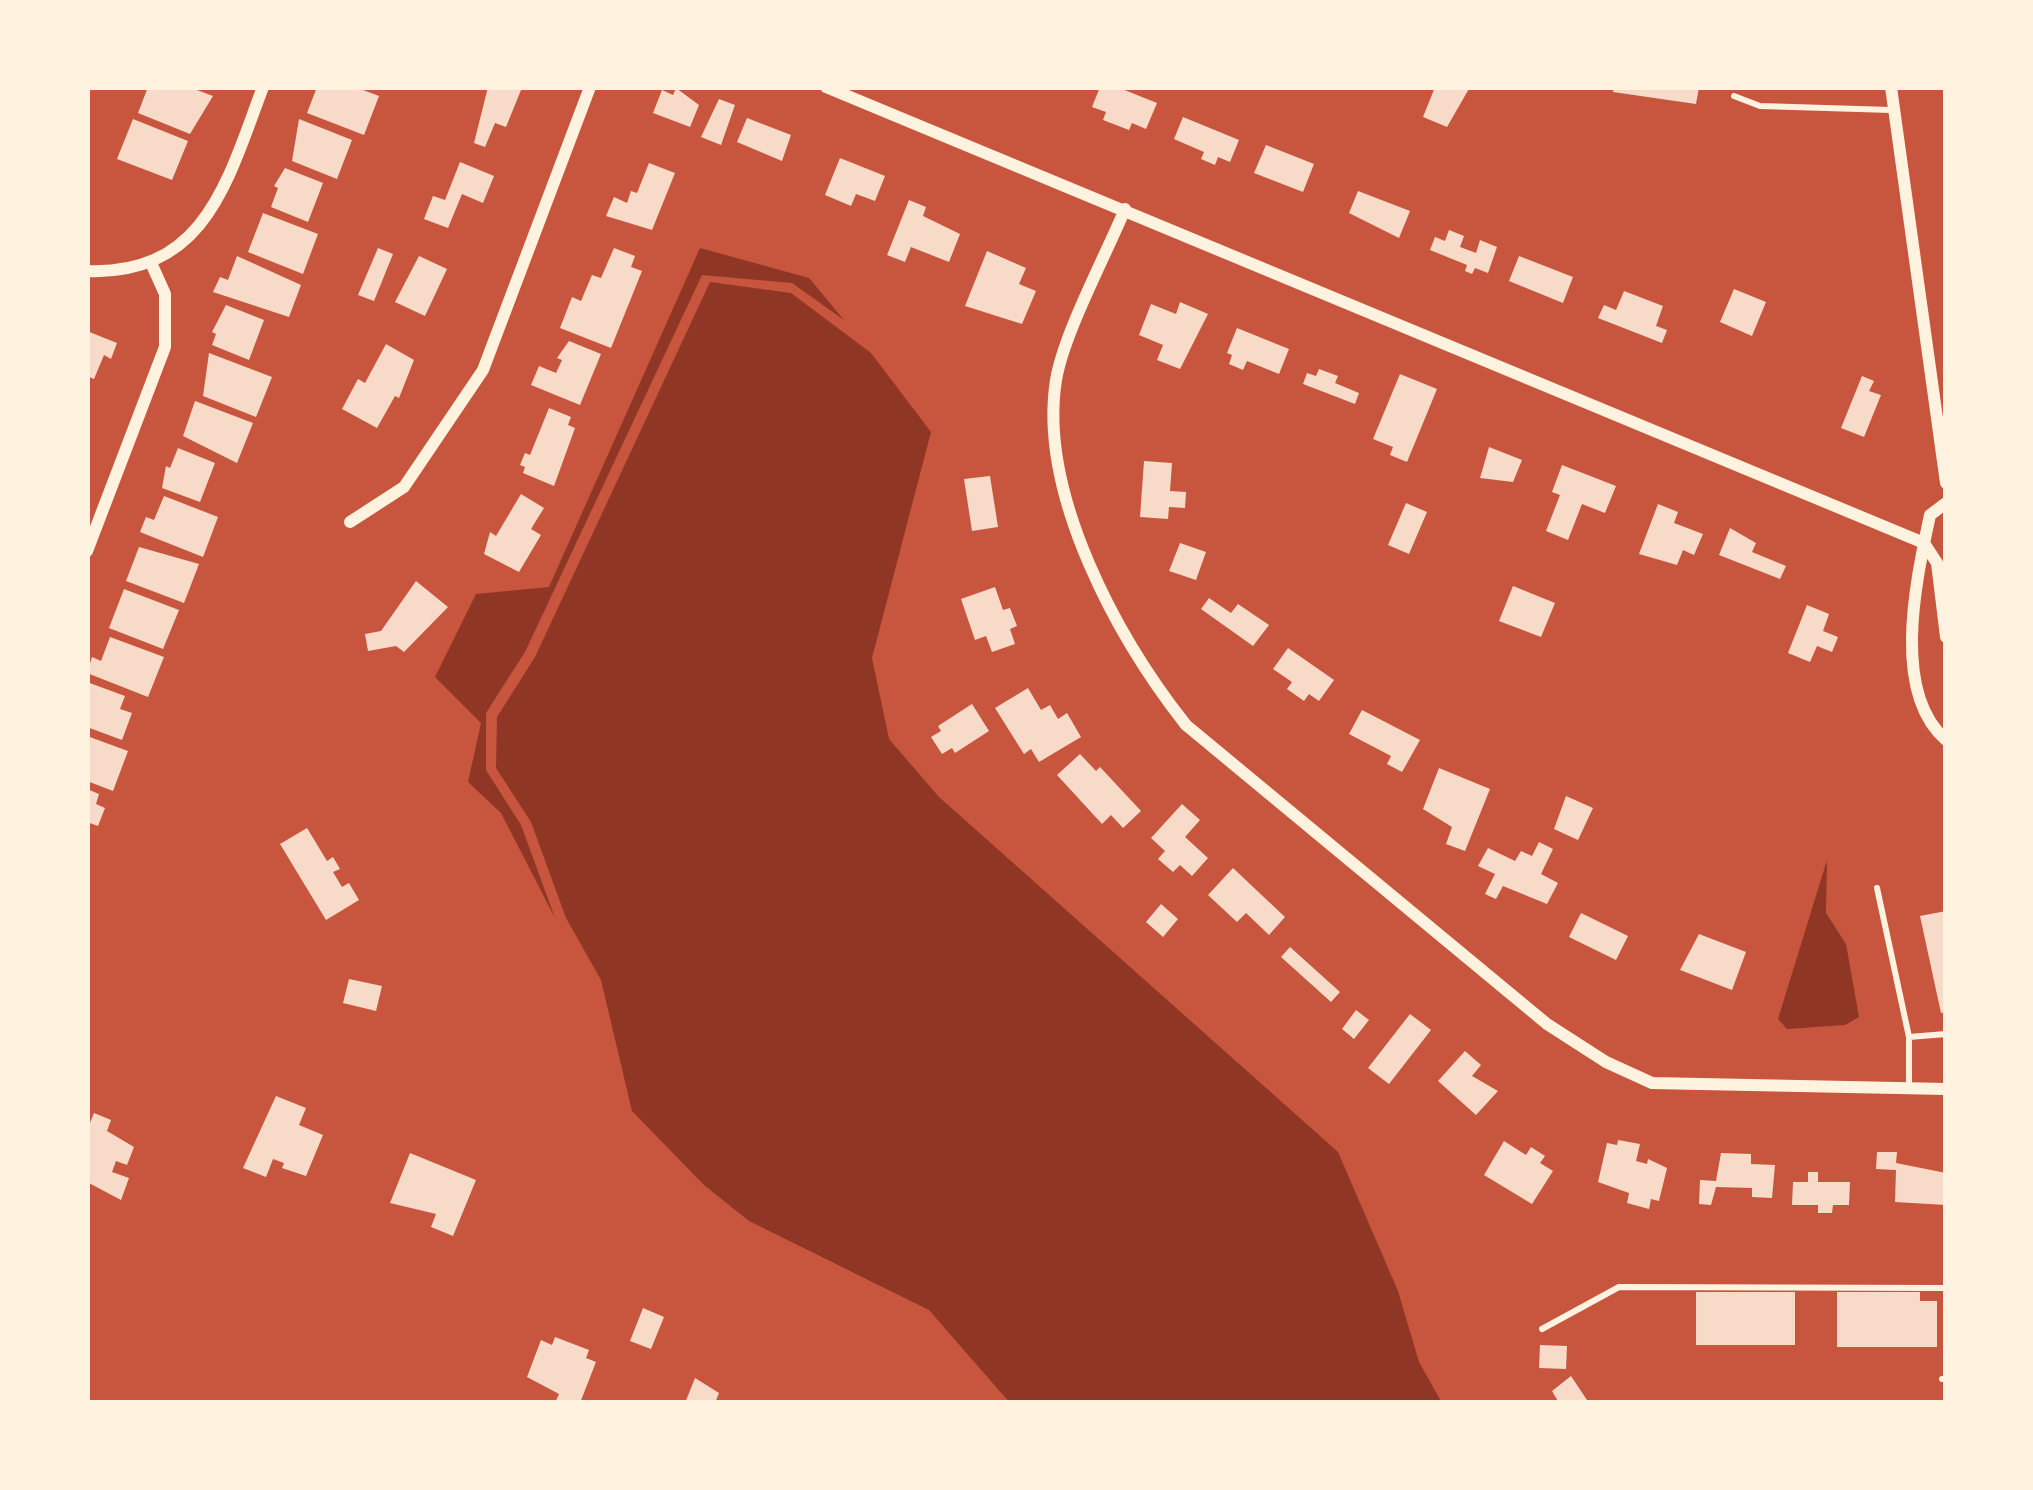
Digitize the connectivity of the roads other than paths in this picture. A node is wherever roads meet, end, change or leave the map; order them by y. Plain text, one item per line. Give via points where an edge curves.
1 (263, 87) edge
2 (590, 87) edge
3 (826, 87) edge
4 (1891, 87) edge
5 (1734, 96) dead end
6 (1894, 110) junction
7 (1125, 209) junction
8 (152, 265) junction
9 (87, 271) edge
10 (1946, 483) edge
11 (1946, 503) edge
12 (350, 522) dead end
13 (1924, 543) junction
14 (87, 551) edge
15 (1946, 637) edge
16 (1946, 740) edge
17 (1877, 888) dead end
18 (1946, 1034) edge
19 (1909, 1037) junction
20 (1909, 1089) junction
21 (1946, 1089) edge
22 (1946, 1288) edge
23 (1542, 1329) dead end

1 - 8 street via 225,188 192,233
2 - 12 street via 483,370 404,488
3 - 7 street
4 - 6 street
5 - 6 lane via 1760,106
6 - 10 street
7 - 13 street
7 - 20 street via 1057,376 1051,438 1072,519 1139,665 1186,725 1547,1024 1606,1062 1652,1082 1709,1088
8 - 9 street
8 - 14 street via 164,294 165,347
11 - 13 street via 1930,515
13 - 15 street via 1937,563
13 - 16 street via 1914,680
17 - 19 lane
18 - 19 lane
19 - 20 lane
20 - 21 street
22 - 23 lane via 1618,1287

